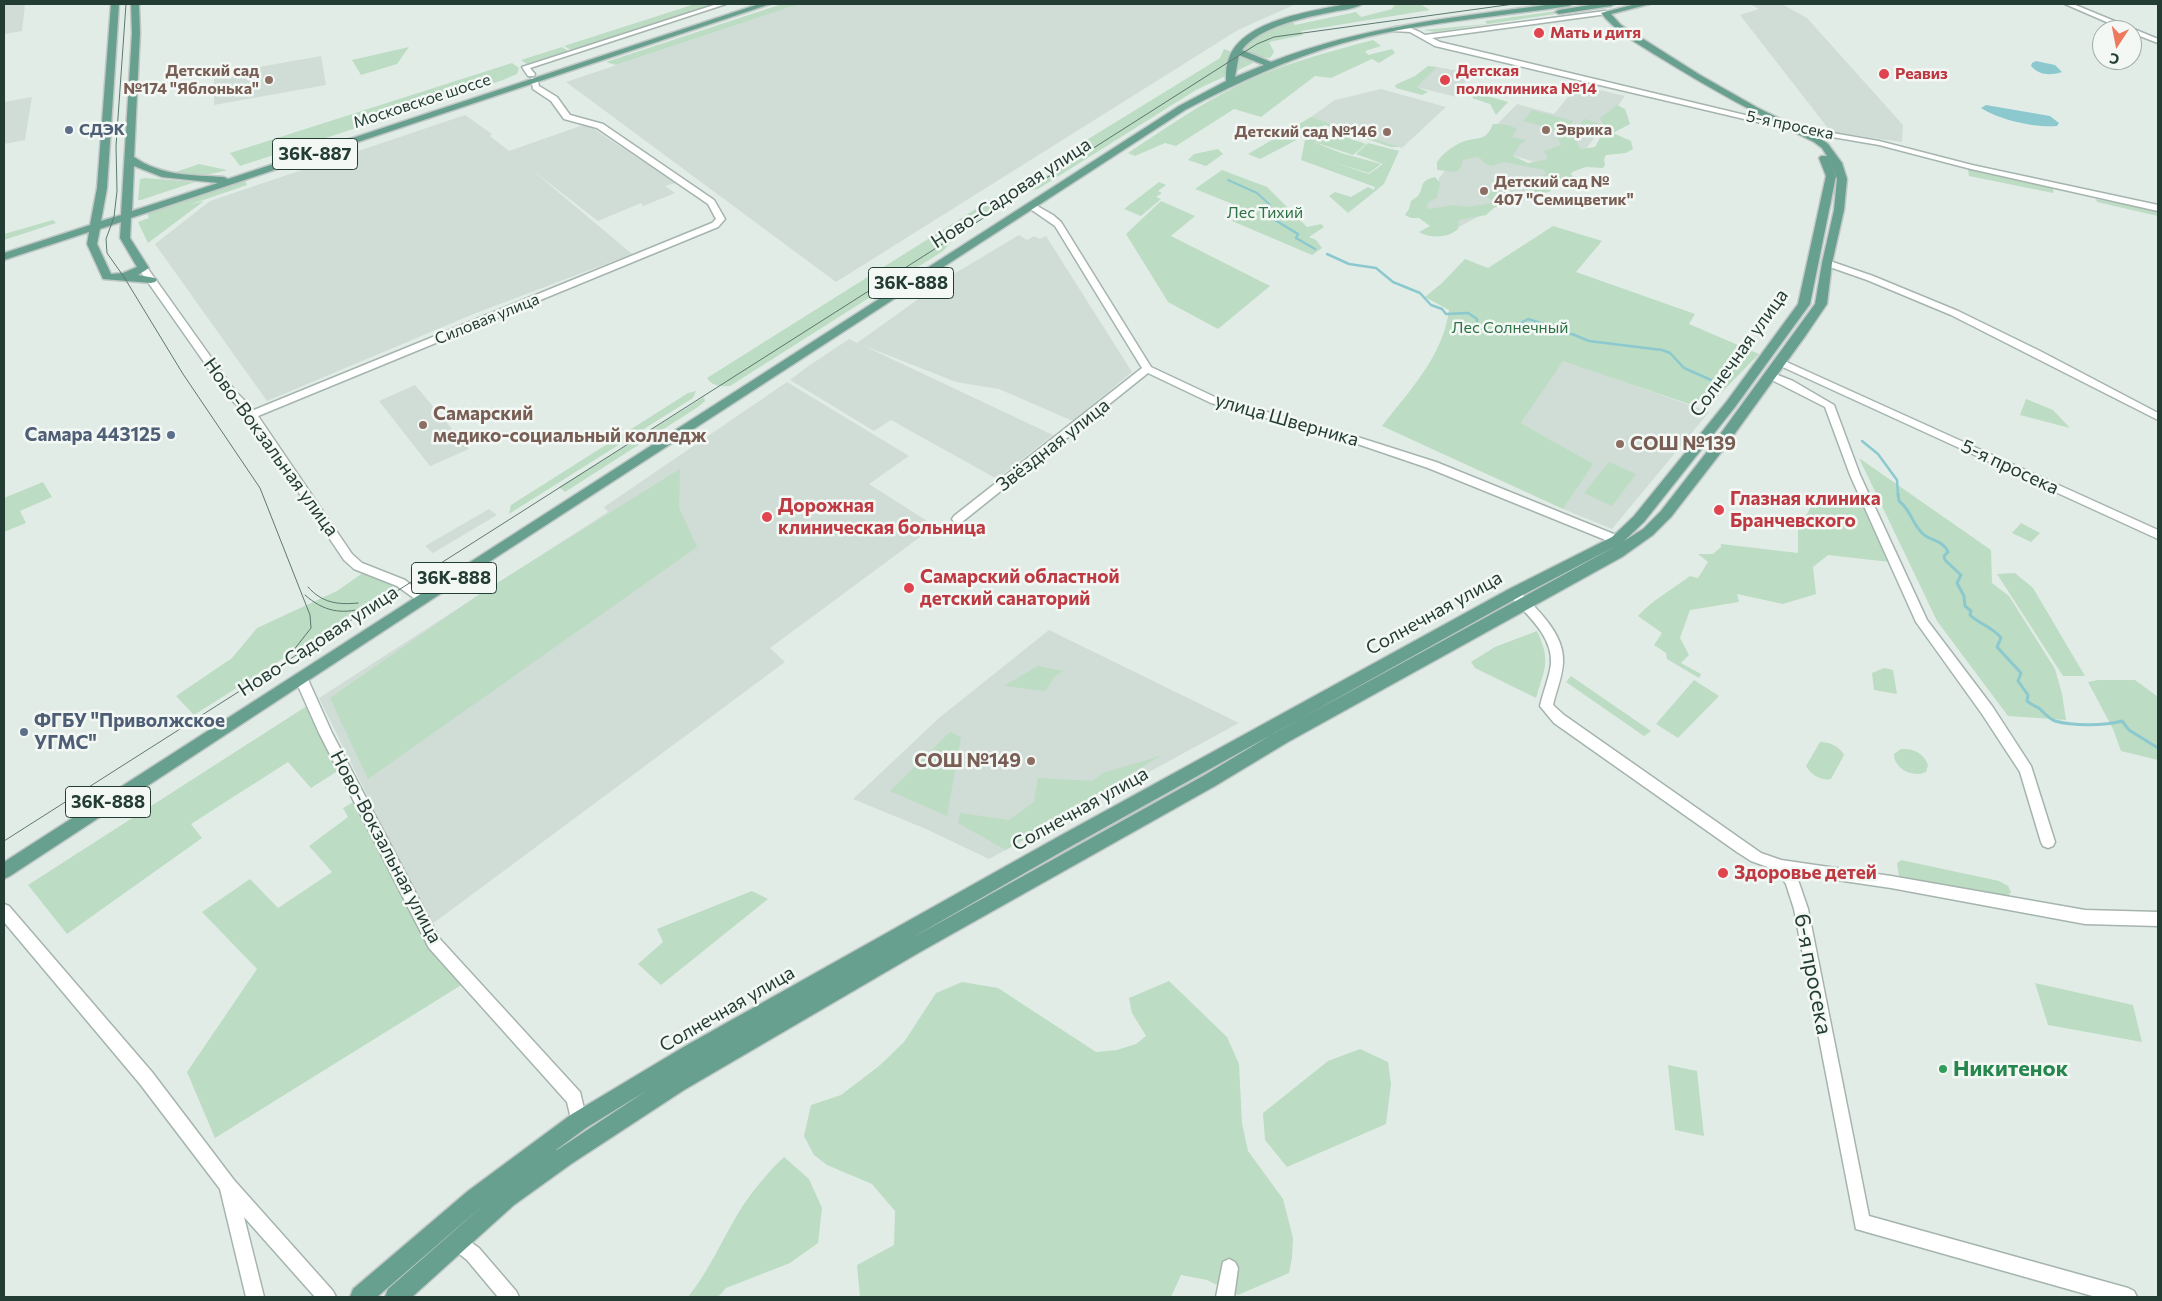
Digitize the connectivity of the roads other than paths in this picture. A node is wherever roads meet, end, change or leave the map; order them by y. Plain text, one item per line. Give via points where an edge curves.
1 (115, 4) edge
2 (135, 4) edge
3 (723, 4) edge
4 (749, 4) edge
5 (756, 4) edge
6 (766, 4) edge
7 (1358, 4) edge
8 (1568, 4) edge
9 (1611, 4) edge
10 (1646, 4) edge
11 (2068, 4) edge
12 (1551, 10) junction
13 (1605, 13) junction
14 (1394, 29) junction
15 (1424, 37) junction
16 (2158, 41) edge
17 (1236, 51) junction
18 (1271, 65) junction
19 (533, 77) junction
20 (1230, 82) junction
21 (1791, 128) junction
22 (130, 158) junction
23 (219, 180) junction
24 (1032, 206) junction
25 (2158, 208) edge
26 (127, 212) junction
27 (96, 222) junction
28 (4, 248) edge
29 (4, 252) edge
30 (4, 257) edge
31 (1827, 263) junction
32 (143, 268) junction
33 (119, 278) junction
34 (151, 279) junction
35 (1780, 362) junction
36 (1147, 370) junction
37 (1770, 375) junction
38 (252, 415) junction
39 (2158, 417) edge
40 (958, 519) dead end
41 (2158, 536) edge
42 (1617, 540) junction
43 (1520, 599) junction
44 (422, 600) junction
45 (301, 679) junction
46 (2048, 842) dead end
47 (1781, 866) junction
48 (4, 871) edge
49 (4, 911) edge
50 (2158, 919) edge
51 (579, 1121) junction
52 (228, 1186) junction
53 (458, 1242) junction
54 (1229, 1268) dead end
55 (255, 1297) edge
56 (327, 1297) edge
57 (361, 1297) edge
58 (396, 1297) edge
59 (510, 1297) edge
60 (1225, 1297) edge
61 (2128, 1297) edge

1 - 27 main road via 102,188
2 - 22 main road, Ново-Вокзальная улица
3 - 19 street via 526,67
4 - 19 main road, Московское шоссе / 36К-887
5 - 19 main road, Московское шоссе / 36К-887
6 - 19 main road, Московское шоссе / 36К-887
7 - 17 main road via 1275,24 1241,44
8 - 12 main road, Ново-Садовая улица / 36К-888
9 - 12 main road, Ново-Садовая улица / 36К-888
10 - 13 main road
11 - 16 street
12 - 14 main road, Ново-Садовая улица / 36К-888
13 - 15 street
13 - 21 main road via 1618,28 1697,77
14 - 15 street, 5-я просека via 1411,30
14 - 18 main road, Ново-Садовая улица / 36К-888 via 1341,41
15 - 21 street, 5-я просека via 1457,49
17 - 18 main road
17 - 20 main road
18 - 20 main road, Ново-Садовая улица / 36К-888
19 - 23 main road, Московское шоссе / 36К-887
19 - 26 main road, Московское шоссе / 36К-887
19 - 38 street, Силовая улица via 536,87 554,99 567,117 600,126 711,202 721,219 716,225
20 - 24 main road, Ново-Садовая улица / 36К-888 via 1182,108
21 - 25 street, 5-я просека via 1860,138 1971,167
21 - 31 main road, Солнечная улица via 1825,146 1841,172 1839,210
21 - 42 main road, Солнечная улица via 1821,152 1831,176 1804,304 1731,404 1639,518
22 - 23 main road, 36К-887 via 144,170 155,174
22 - 26 main road, Ново-Вокзальная улица
23 - 26 main road, Московское шоссе / 36К-887
24 - 36 street via 1058,224
24 - 44 main road, Ново-Садовая улица / 36К-888
26 - 27 main road, Московское шоссе / 36К-887
26 - 32 main road, Ново-Вокзальная улица via 127,244
27 - 28 main road, Московское шоссе / 36К-887
27 - 29 main road, Московское шоссе / 36К-887
27 - 30 main road, Московское шоссе / 36К-887
27 - 33 main road via 92,244 98,261 107,277
31 - 35 main road, Солнечная улица via 1821,304
31 - 39 street via 1896,288 2020,344
32 - 33 main road
32 - 34 street, Ново-Вокзальная улица
33 - 34 main road
34 - 38 street, Ново-Вокзальная улица via 231,393
35 - 37 main road, Солнечная улица
35 - 41 street, 5-я просека
36 - 40 street, Звёздная улица
36 - 42 street, улица Шверника via 1215,401 1344,436 1432,465
37 - 43 main road, Солнечная улица via 1666,514 1648,532 1616,553
37 - 46 street via 1829,405 1859,484 1922,622 2026,770
38 - 44 street, Ново-Вокзальная улица via 348,556 358,566 402,583
42 - 43 main road, Солнечная улица
43 - 47 street via 1536,614 1558,657 1546,706 1559,719 1742,848
43 - 51 main road, Солнечная улица via 881,944
43 - 53 main road, Солнечная улица via 1209,781 677,1083 507,1198
44 - 45 main road, Ново-Садовая улица / 36К-888
45 - 48 main road, Ново-Садовая улица / 36К-888
45 - 51 street, Ново-Вокзальная улица via 429,935 574,1098
47 - 50 street via 2085,917
47 - 61 street, 6-я просека via 1792,881 1801,909 1862,1223
49 - 52 street via 146,1078
51 - 57 main road, Солнечная улица via 475,1198
52 - 55 street
52 - 56 street
53 - 58 main road, Солнечная улица
53 - 59 street via 473,1254
54 - 60 street

